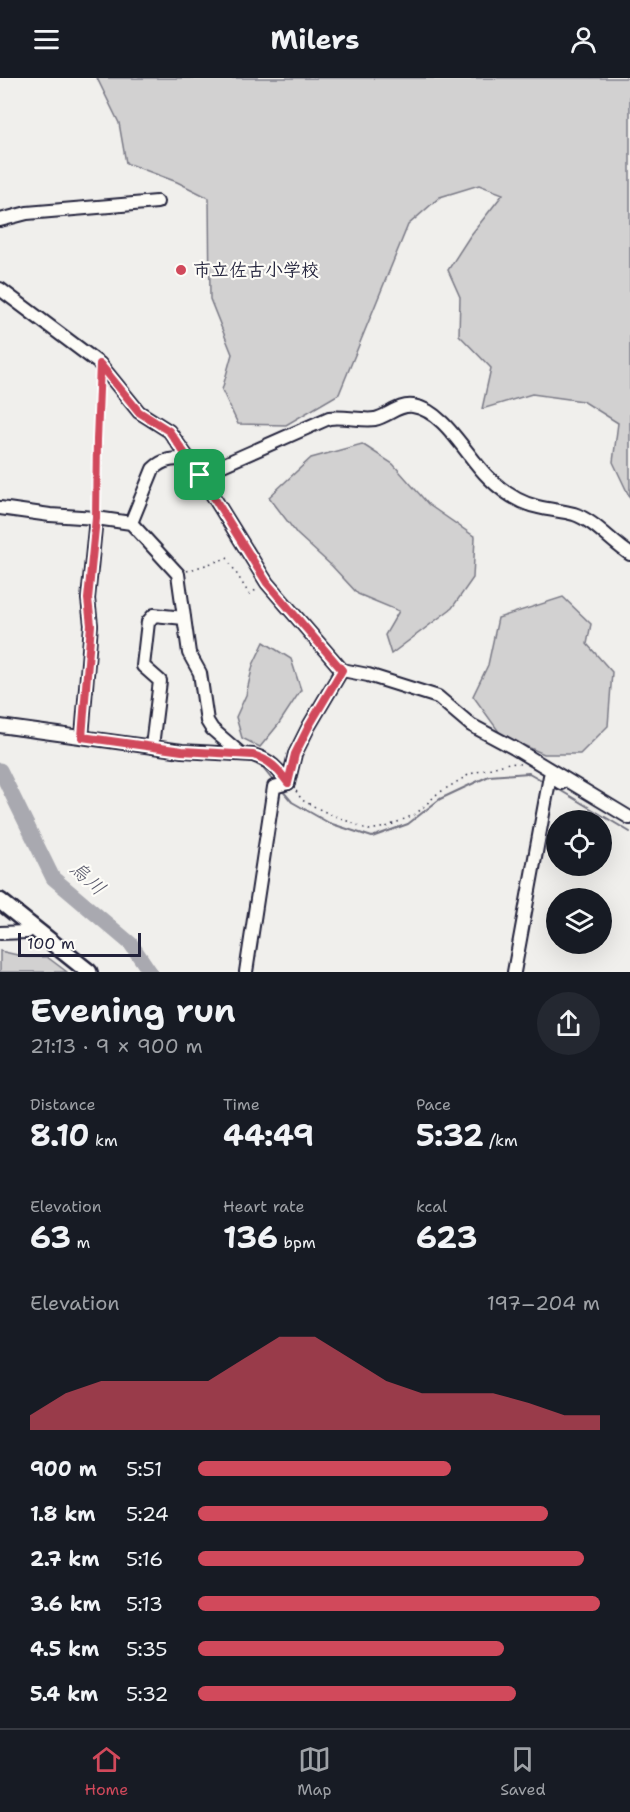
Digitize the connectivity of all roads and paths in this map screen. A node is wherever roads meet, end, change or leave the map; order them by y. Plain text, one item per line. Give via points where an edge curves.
1 (157, 202) dead end
2 (0, 219) edge
3 (0, 289) edge
4 (100, 364) junction
5 (190, 459) junction
6 (200, 475) junction
7 (0, 508) edge
8 (96, 518) junction
9 (131, 523) junction
10 (630, 554) edge
11 (178, 574) junction
12 (267, 583) junction
13 (184, 618) junction
14 (342, 670) junction
15 (0, 726) edge
16 (82, 737) junction
17 (152, 746) junction
18 (241, 754) junction
19 (523, 765) dead end
20 (288, 782) junction
21 (630, 818) edge
22 (630, 827) edge
23 (0, 901) edge
24 (33, 926) junction
25 (0, 933) edge
26 (89, 972) edge
27 (246, 972) edge
28 (514, 972) edge

1 - 2 street via 27,213
3 - 4 street
4 - 5 street via 139,412 169,431
4 - 8 path
5 - 6 street
5 - 9 street via 170,459 153,469
6 - 10 street via 329,418 374,419 413,406 442,421 505,492 536,507 575,514
6 - 12 street
7 - 8 street
8 - 9 street
8 - 16 street
9 - 11 street
11 - 12 path via 227,558 249,594
11 - 13 street
12 - 14 street
13 - 17 street via 154,615 148,622 143,666 160,681
13 - 18 street via 189,653 200,673 207,721
14 - 20 street via 295,754
14 - 21 street via 438,697 471,725
15 - 16 street
16 - 17 street
17 - 18 street
18 - 20 street via 264,758
19 - 20 path via 509,763 470,774 416,814 369,830 302,800
20 - 27 street via 274,787
22 - 28 street via 550,776
23 - 24 main road
24 - 25 street via 27,932
24 - 26 main road

